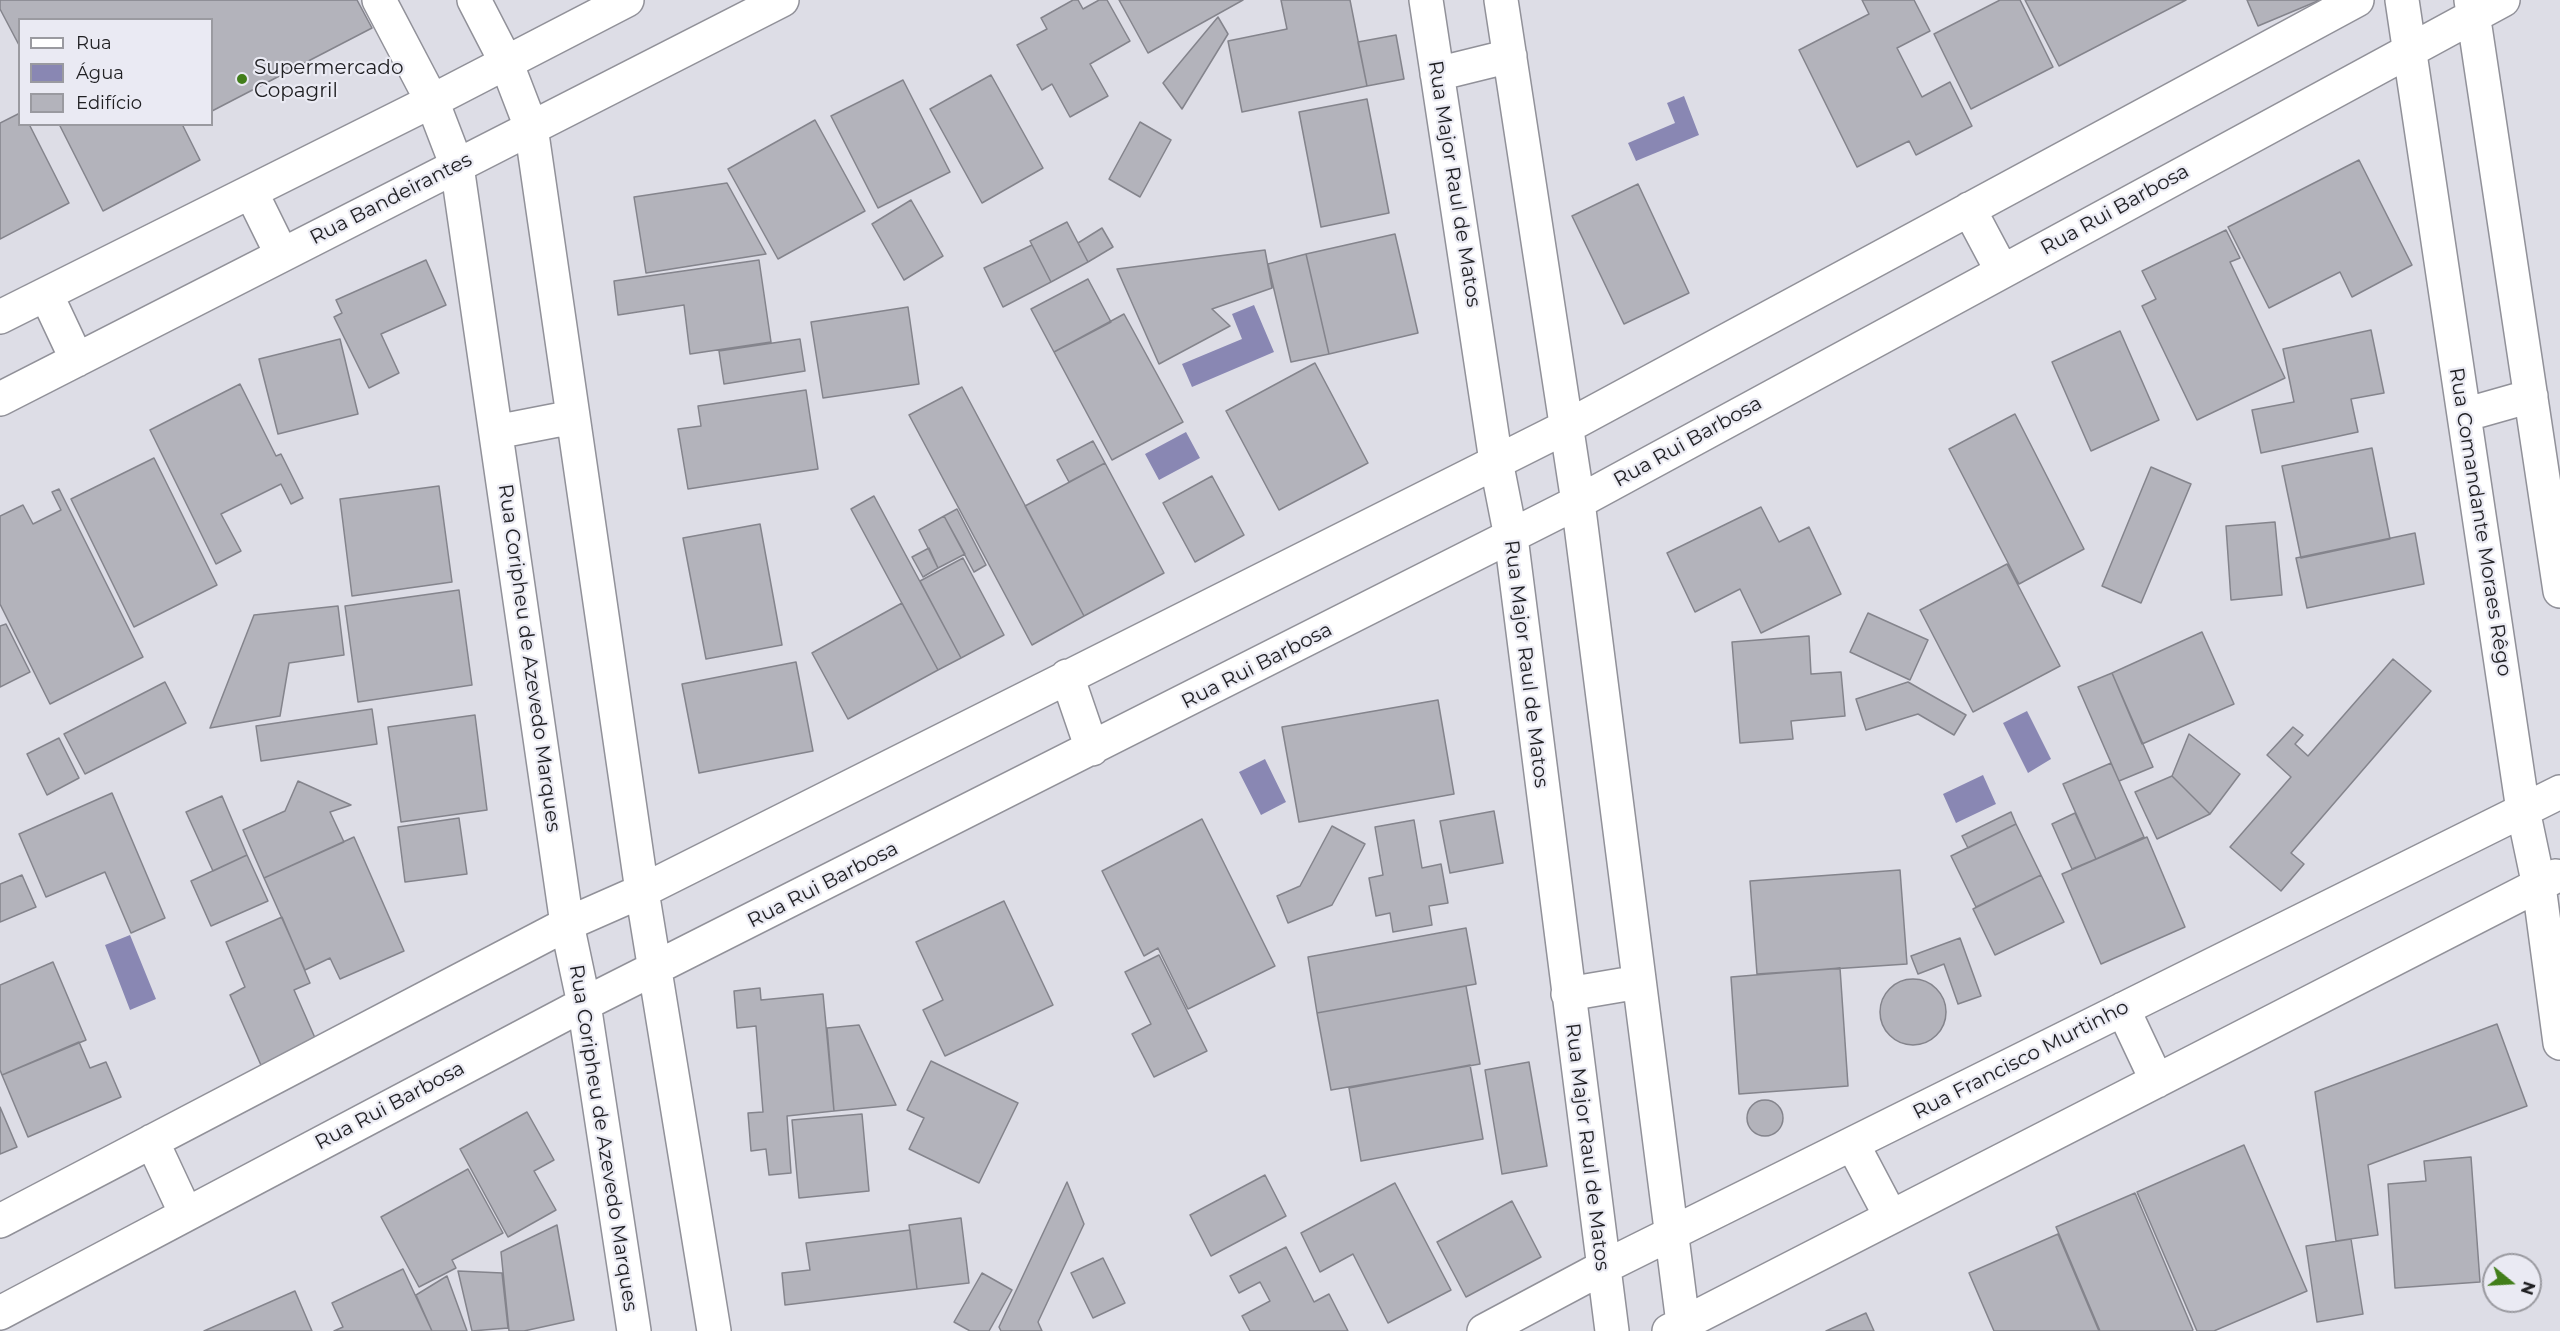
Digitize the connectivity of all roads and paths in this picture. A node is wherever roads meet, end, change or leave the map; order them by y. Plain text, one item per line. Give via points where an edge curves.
1 (379, 0) edge
2 (474, 0) edge
3 (627, 0) edge
4 (782, 0) edge
5 (1426, 0) edge
6 (1501, 0) edge
7 (2357, 0) edge
8 (2402, 0) edge
9 (2503, 0) edge
10 (2473, 7) edge
11 (2409, 49) junction
12 (1510, 56) junction
13 (506, 62) junction
14 (1437, 74) junction
15 (432, 101) junction
16 (531, 127) junction
17 (457, 166) junction
18 (251, 192) junction
19 (1969, 209) junction
20 (282, 255) junction
21 (2002, 271) junction
22 (46, 294) junction
23 (0, 317) edge
24 (77, 360) junction
25 (2531, 396) junction
26 (0, 399) edge
27 (2464, 415) junction
28 (573, 417) junction
29 (1568, 426) junction
30 (496, 432) junction
31 (1496, 461) junction
32 (1578, 502) junction
33 (1511, 537) junction
34 (2560, 591) edge
35 (1067, 676) junction
36 (1092, 749) junction
37 (2560, 792) edge
38 (2523, 810) junction
39 (2550, 880) edge
40 (642, 891) junction
41 (567, 924) junction
42 (656, 969) junction
43 (1639, 982) junction
44 (1568, 994) junction
45 (584, 1004) junction
46 (2124, 1009) junction
47 (2560, 1043) edge
48 (2157, 1081) junction
49 (153, 1141) junction
50 (1853, 1145) junction
51 (186, 1214) junction
52 (1891, 1217) junction
53 (0, 1221) edge
54 (1671, 1236) junction
55 (1602, 1268) junction
56 (0, 1312) edge
57 (1678, 1329) edge
58 (634, 1331) edge
59 (714, 1331) edge
60 (1484, 1331) edge
61 (1612, 1331) edge

1 - 15 street, Rua Coripheu de Azevedo Marques
2 - 13 street
3 - 13 street
4 - 16 street, Rua Bandeirantes
5 - 14 street, Rua Major Raul de Matos
6 - 12 street
7 - 19 street
8 - 11 street, Rua Comandante Moraes Rêgo
9 - 10 street, Rua Rui Barbosa
10 - 11 street, Rua Rui Barbosa
10 - 25 street
11 - 21 street, Rua Rui Barbosa
11 - 27 street, Rua Comandante Moraes Rêgo
12 - 14 street
12 - 29 street
13 - 15 street
13 - 16 street
14 - 31 street, Rua Major Raul de Matos
15 - 17 street, Rua Coripheu de Azevedo Marques
15 - 18 street
16 - 17 street, Rua Bandeirantes
16 - 28 street
17 - 20 street, Rua Bandeirantes
17 - 30 street, Rua Coripheu de Azevedo Marques
18 - 20 street
18 - 22 street
19 - 21 street
19 - 29 street
20 - 24 street, Rua Bandeirantes
21 - 32 street, Rua Rui Barbosa
22 - 23 street
22 - 24 street
24 - 26 street, Rua Bandeirantes
25 - 27 street
25 - 34 street
27 - 38 street, Rua Comandante Moraes Rêgo
28 - 30 street
28 - 40 street
29 - 31 street
29 - 32 street
30 - 41 street, Rua Coripheu de Azevedo Marques
31 - 33 street, Rua Major Raul de Matos
31 - 35 street
32 - 33 street, Rua Rui Barbosa
32 - 43 street
33 - 36 street, Rua Rui Barbosa
33 - 44 street, Rua Major Raul de Matos
35 - 36 street
35 - 40 street
36 - 42 street, Rua Rui Barbosa
37 - 38 street, Rua Francisco Murtinho
38 - 39 street, Rua Comandante Moraes Rêgo
38 - 46 street, Rua Francisco Murtinho
39 - 47 street, Rua Comandante Moraes Rêgo
39 - 48 street
40 - 41 street
40 - 42 street
41 - 45 street, Rua Coripheu de Azevedo Marques
41 - 49 street
42 - 45 street, Rua Rui Barbosa
42 - 59 street
43 - 44 street
43 - 54 street
44 - 55 street, Rua Major Raul de Matos
45 - 51 street, Rua Rui Barbosa
45 - 58 street, Rua Coripheu de Azevedo Marques
46 - 48 street
46 - 50 street, Rua Francisco Murtinho
48 - 52 street
49 - 51 street
49 - 53 street
50 - 52 street
50 - 54 street, Rua Francisco Murtinho
51 - 56 street, Rua Rui Barbosa
52 - 57 street
54 - 55 street, Rua Francisco Murtinho
54 - 57 street
55 - 60 street, Rua Francisco Murtinho
55 - 61 street, Rua Major Raul de Matos

